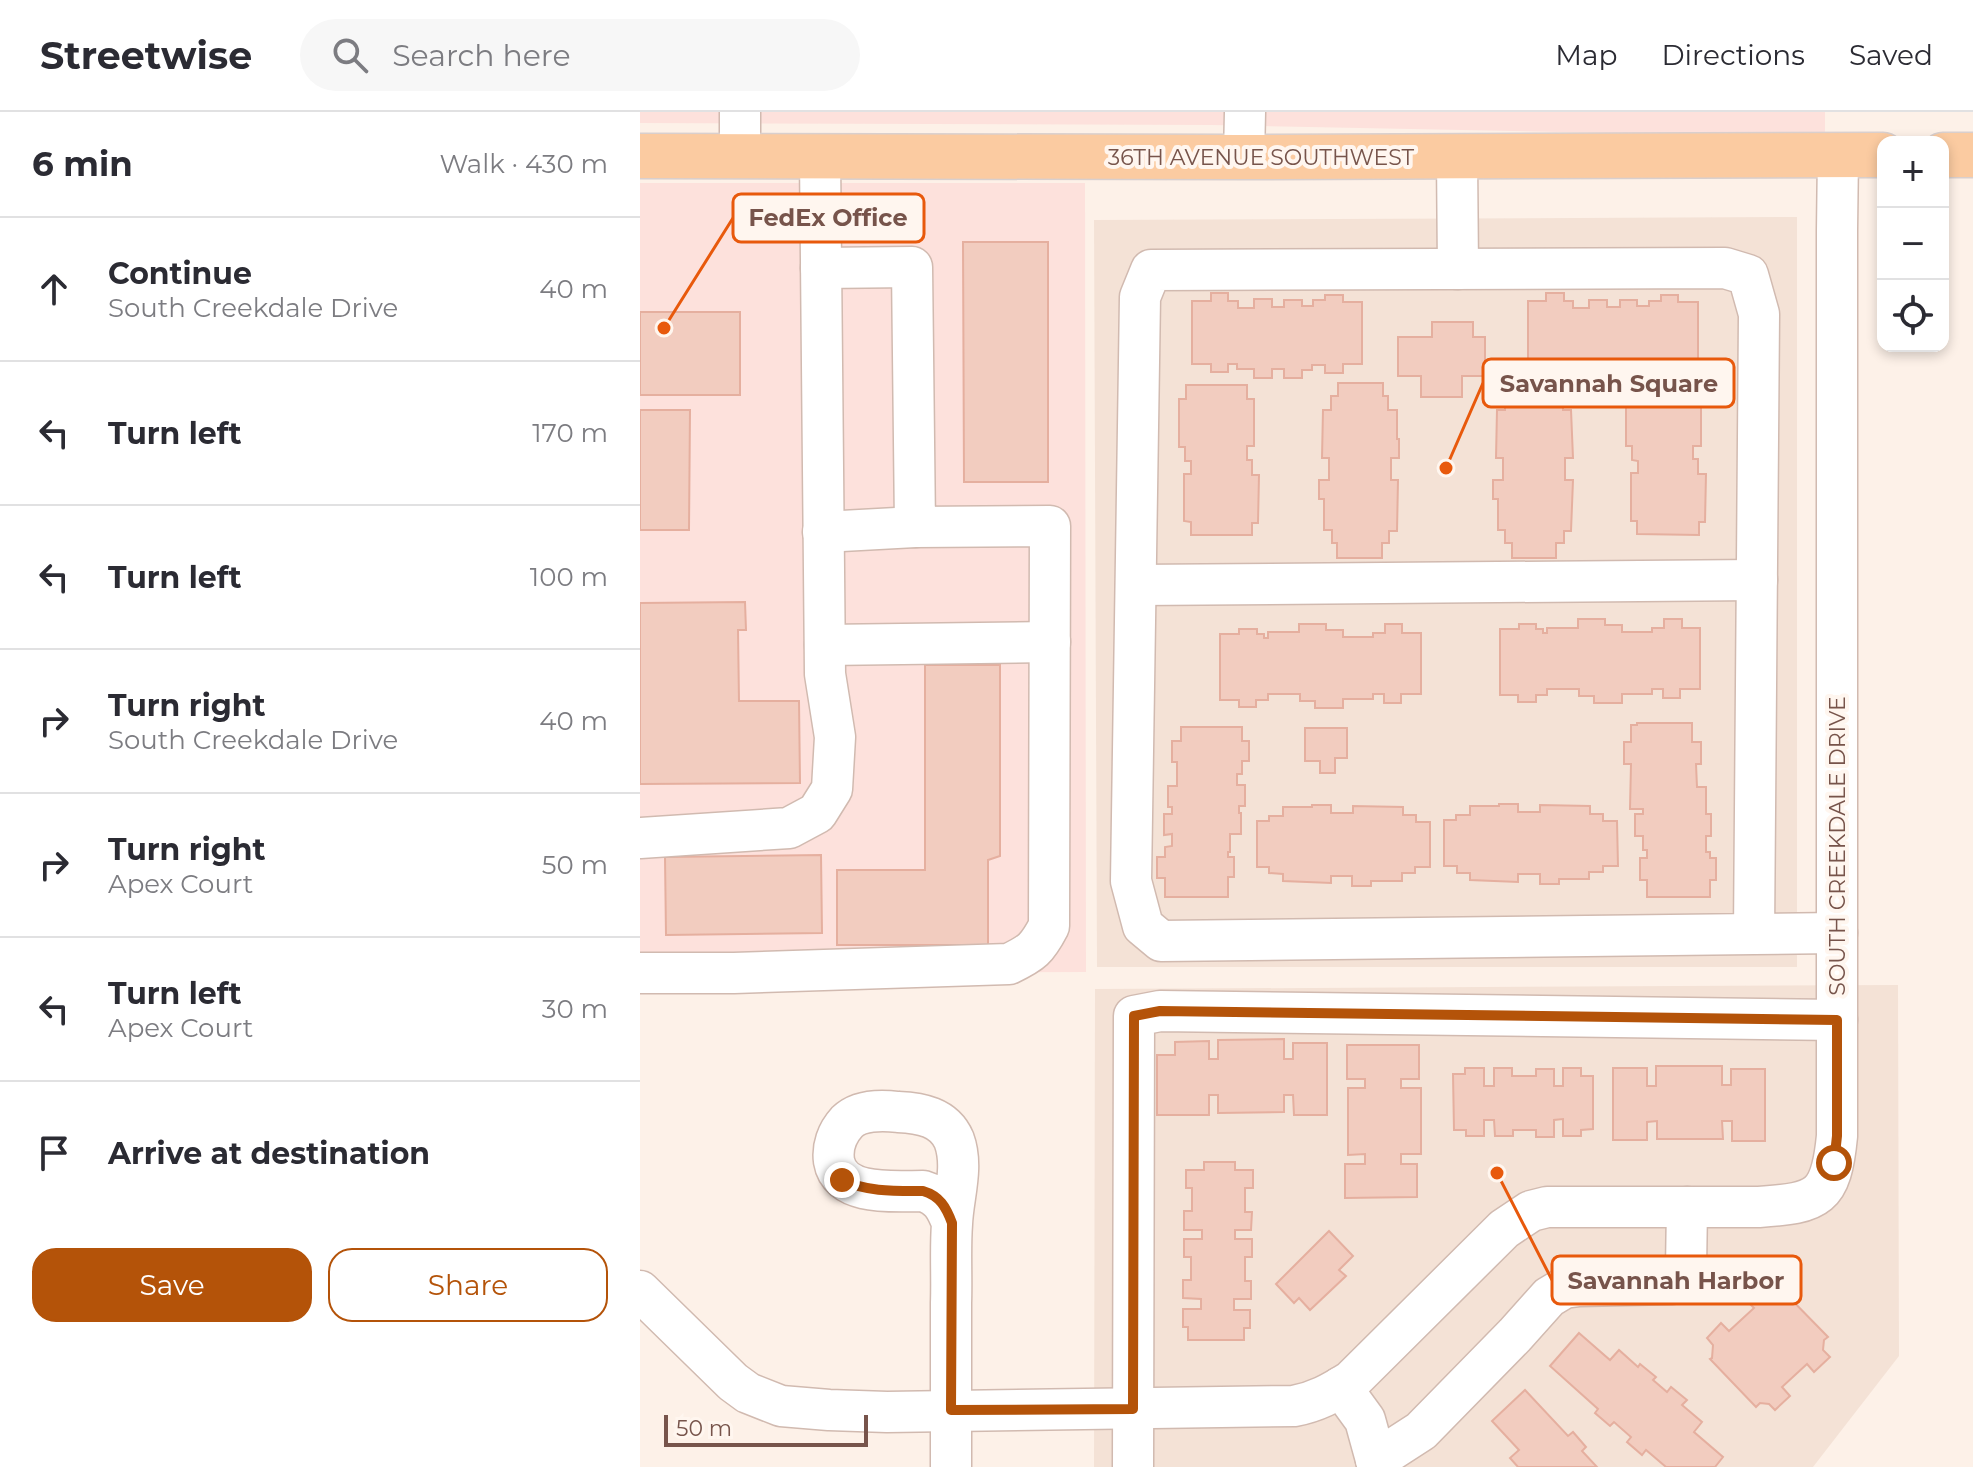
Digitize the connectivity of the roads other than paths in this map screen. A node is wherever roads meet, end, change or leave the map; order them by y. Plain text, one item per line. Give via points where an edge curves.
1 (740, 112) edge
2 (1245, 112) edge
3 (1838, 155) junction
4 (1877, 155) edge
5 (1949, 155) edge
6 (1973, 155) edge
7 (640, 156) edge
8 (740, 157) junction
9 (820, 157) junction
10 (1244, 157) junction
11 (1457, 157) junction
12 (821, 268) junction
13 (1458, 269) junction
14 (915, 527) junction
15 (823, 532) junction
16 (1757, 580) junction
17 (1136, 585) junction
18 (1050, 642) junction
19 (825, 645) junction
20 (640, 838) edge
21 (1837, 933) junction
22 (1754, 934) junction
23 (640, 973) edge
24 (1837, 1020) junction
25 (1687, 1207) junction
26 (952, 1223) dead end
27 (640, 1291) edge
28 (1341, 1387) junction
29 (1133, 1409) junction
30 (951, 1410) junction
31 (1377, 1464) edge
32 (951, 1467) edge
33 (1133, 1467) edge

1 - 8 street
2 - 10 street
3 - 4 main road, 36TH AVENUE SOUTHWEST
3 - 11 main road, 36TH AVENUE SOUTHWEST
3 - 21 street, SOUTH CREEKDALE DRIVE
5 - 6 main road
7 - 8 main road, 36TH AVENUE SOUTHWEST
8 - 9 main road, 36TH AVENUE SOUTHWEST
9 - 10 main road, 36TH AVENUE SOUTHWEST
9 - 12 street
10 - 11 main road, 36TH AVENUE SOUTHWEST
11 - 13 street
12 - 14 street via 912,267
12 - 15 street
13 - 16 street via 1725,268 1748,275 1759,314
13 - 17 street via 1151,270 1140,297
14 - 15 street
14 - 18 street via 1050,526
15 - 19 street
16 - 17 street
16 - 22 street
17 - 22 street via 1131,881 1143,926 1161,941
18 - 19 street
18 - 23 street via 1049,926 1039,945 1009,964
19 - 20 street via 835,737 832,789 817,813 789,828
21 - 22 street
21 - 24 street, SOUTH CREEKDALE DRIVE
24 - 25 street, SOUTH CREEKDALE DRIVE via 1837,1136 1830,1178 1823,1188 1814,1197 1785,1205
24 - 29 street via 1160,1011 1134,1016
25 - 28 street, SOUTH CREEKDALE DRIVE via 1531,1211 1504,1229
25 - 31 street via 1686,1269 1672,1284 1579,1286 1549,1297 1421,1431
26 - 30 street
27 - 30 street, SOUTH CREEKDALE DRIVE via 733,1382 781,1406
28 - 29 street, SOUTH CREEKDALE DRIVE via 1294,1406
28 - 31 street via 1365,1420
29 - 30 street, SOUTH CREEKDALE DRIVE
29 - 33 street
30 - 32 street

